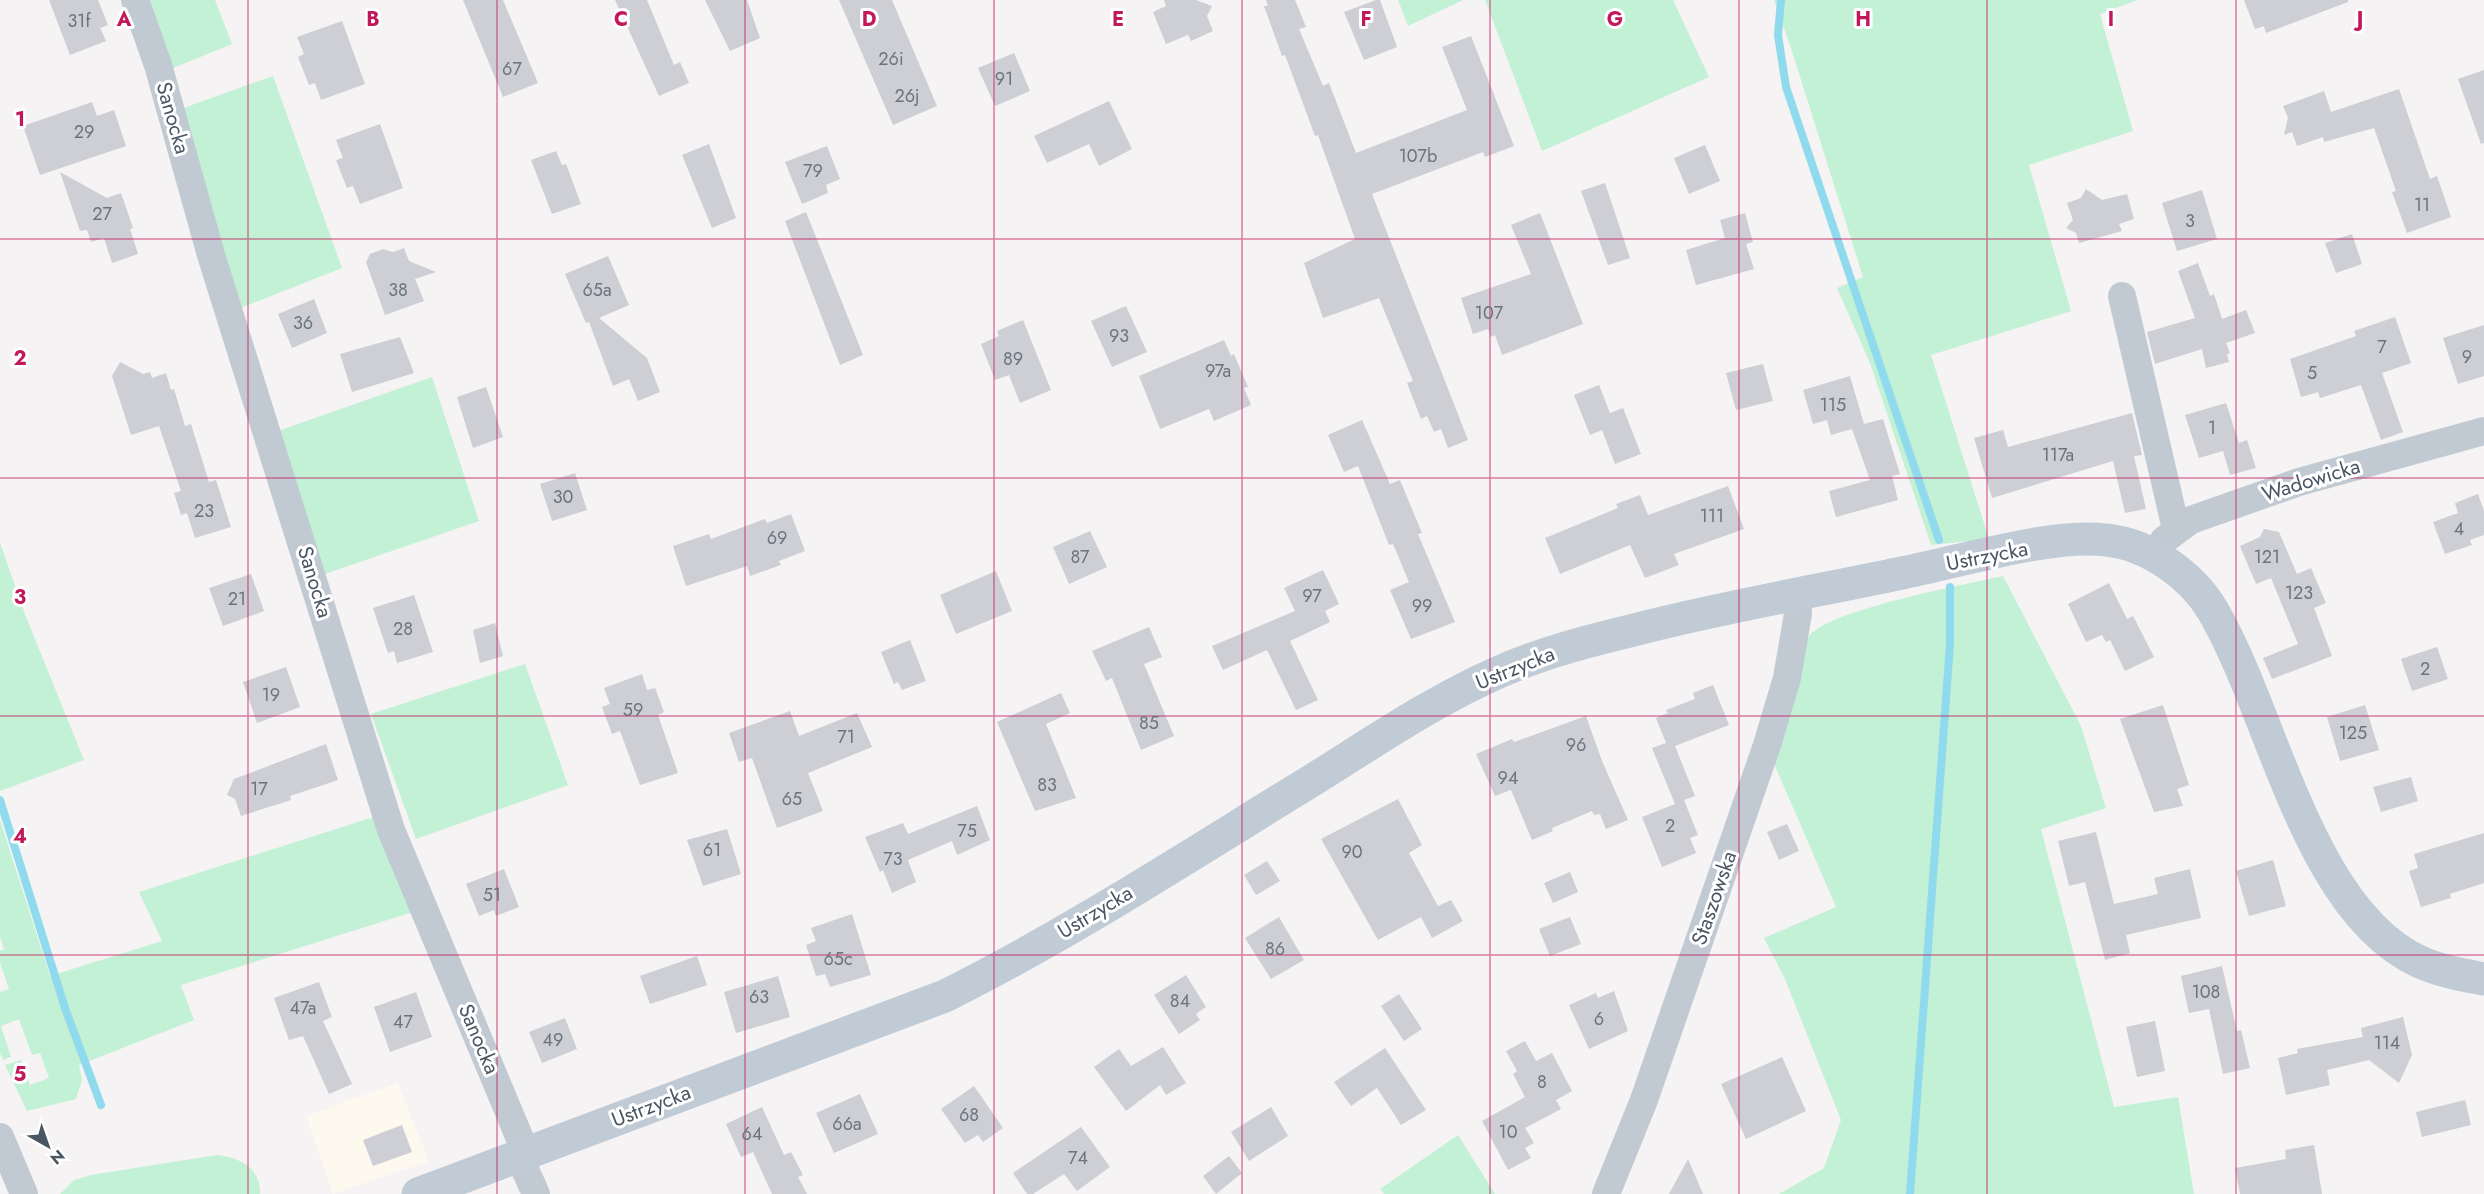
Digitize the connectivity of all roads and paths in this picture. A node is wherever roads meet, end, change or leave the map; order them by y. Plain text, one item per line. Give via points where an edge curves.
1 (135, 0) edge
2 (2121, 296) dead end
3 (2484, 431) edge
4 (2176, 529) junction
5 (2154, 556) junction
6 (1797, 595) junction
7 (2484, 979) edge
8 (0, 1137) edge
9 (523, 1155) junction
10 (24, 1194) edge
11 (418, 1194) edge
12 (536, 1194) edge
13 (1606, 1194) edge

1 - 9 street, Sanocka via 391,830
2 - 4 street
3 - 4 street, Wadowicka via 2299,482 2191,520
4 - 5 street, Wadowicka
5 - 6 street, Ustrzycka via 2114,541 2074,540
5 - 7 street, Ustrzycka via 2186,578 2221,625 2322,859 2345,896 2369,924 2405,953 2445,970
6 - 9 street, Ustrzycka via 1682,617 1563,649 1497,673 1417,716 1097,912 945,996
6 - 13 street, Staszowska via 1798,614 1787,678 1767,745 1637,1120
8 - 10 street
9 - 11 street, Ustrzycka
9 - 12 street, Sanocka

